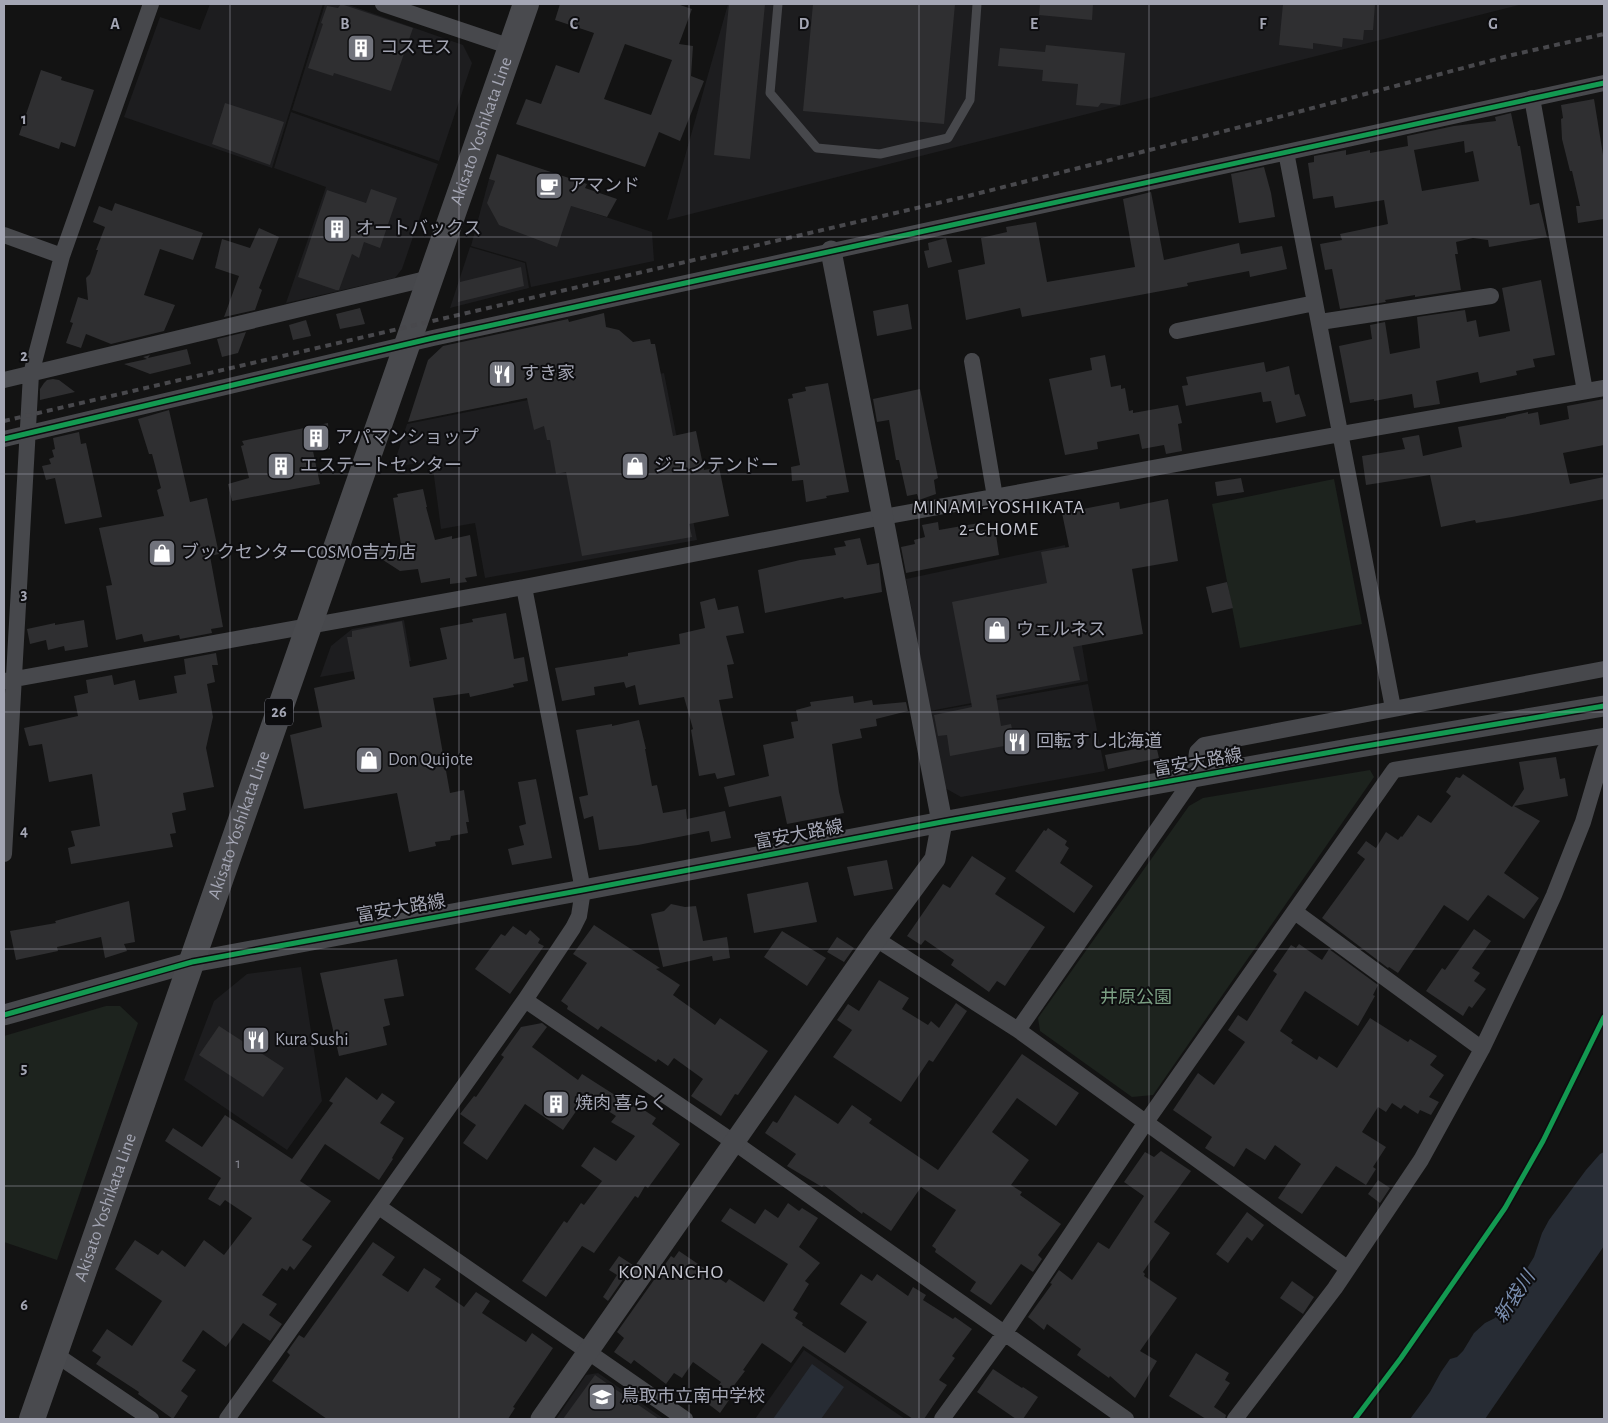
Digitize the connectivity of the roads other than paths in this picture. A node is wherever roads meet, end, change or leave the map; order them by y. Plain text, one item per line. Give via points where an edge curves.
1 (151, 4) edge
2 (384, 4) edge
3 (526, 4) edge
4 (778, 4) edge
5 (978, 4) edge
6 (511, 47) junction
7 (1604, 83) edge
8 (1532, 98) junction
9 (1286, 152) junction
10 (4, 235) edge
11 (831, 251) junction
12 (62, 256) junction
13 (430, 278) junction
14 (1491, 296) dead end
15 (1315, 303) junction
16 (1320, 322) junction
17 (1177, 331) dead end
18 (407, 344) junction
19 (972, 361) dead end
20 (31, 374) junction
21 (4, 380) edge
22 (1604, 388) edge
23 (1585, 391) junction
24 (28, 434) junction
25 (1341, 434) junction
26 (4, 440) edge
27 (995, 497) junction
28 (883, 517) junction
29 (524, 587) junction
30 (309, 626) junction
31 (1604, 669) edge
32 (8, 680) edge
33 (1604, 706) edge
34 (1393, 708) junction
35 (1604, 736) edge
36 (1604, 752) edge
37 (1194, 778) junction
38 (942, 822) junction
39 (4, 854) edge
40 (583, 890) junction
41 (1295, 912) junction
42 (876, 939) junction
43 (192, 962) junction
44 (525, 1000) junction
45 (4, 1015) edge
46 (1018, 1030) junction
47 (1482, 1049) junction
48 (1146, 1122) junction
49 (735, 1143) junction
50 (379, 1207) junction
51 (1347, 1268) junction
52 (1004, 1334) junction
53 (588, 1352) junction
54 (55, 1354) junction
55 (32, 1419) edge
56 (151, 1419) edge
57 (227, 1419) edge
58 (541, 1419) edge
59 (685, 1419) edge
60 (942, 1419) edge
61 (1126, 1419) edge
62 (1235, 1419) edge

1 - 12 street
2 - 6 street
3 - 6 main road, Akisato Yoshikata Line / 26
4 - 5 lane via 770,93 817,148 880,154 948,138 970,100
6 - 13 main road, Akisato Yoshikata Line / 26
7 - 8 street
8 - 9 street
8 - 23 street
9 - 11 street
9 - 15 street
10 - 12 street
11 - 18 street
11 - 28 street
12 - 20 street
13 - 18 main road, Akisato Yoshikata Line / 26
13 - 20 street
14 - 16 street
15 - 16 street
15 - 17 street
16 - 25 street
18 - 24 street
18 - 30 main road, Akisato Yoshikata Line / 26
19 - 27 street
20 - 21 street
20 - 24 street
22 - 23 street
23 - 25 street
24 - 26 street
24 - 32 street
25 - 27 street
25 - 34 street
27 - 28 street
28 - 29 street
28 - 38 street
29 - 30 street
29 - 40 street
30 - 32 street
30 - 43 main road, Akisato Yoshikata Line / 26
31 - 34 street
32 - 39 street
33 - 37 street, 富安大路線
34 - 37 street via 1204,746 1197,752
35 - 41 street via 1394,770
36 - 47 street via 1583,822 1554,895
37 - 38 street, 富安大路線
37 - 46 street
38 - 40 street, 富安大路線
38 - 42 street via 935,859
40 - 43 street, 富安大路線
40 - 44 street via 574,928
41 - 47 street
41 - 48 street
42 - 46 street
42 - 49 street
43 - 45 street, 富安大路線
43 - 54 main road, Akisato Yoshikata Line / 26
44 - 49 street
44 - 50 street
46 - 48 street
47 - 51 street via 1421,1160
48 - 51 street
48 - 52 street
49 - 52 street
49 - 53 street
50 - 53 street
50 - 57 street
51 - 62 street
52 - 60 street
52 - 61 street
53 - 58 street
53 - 59 street
54 - 55 main road, Akisato Yoshikata Line / 26
54 - 56 street

